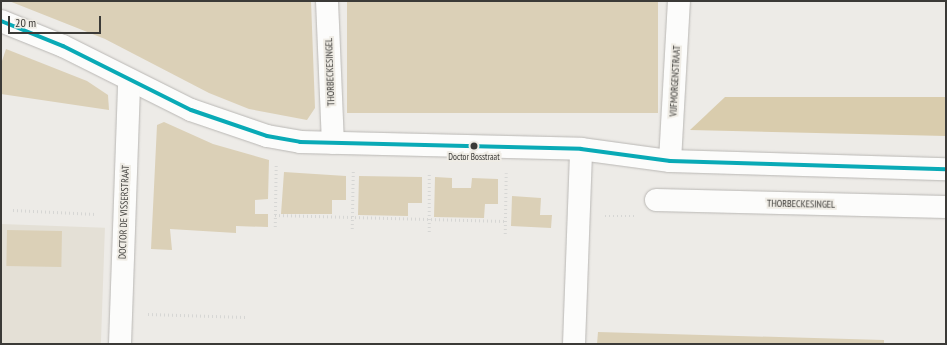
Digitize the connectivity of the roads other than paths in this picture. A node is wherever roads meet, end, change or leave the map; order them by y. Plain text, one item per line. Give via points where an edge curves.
1 (327, 1) edge
2 (679, 1) edge
3 (1, 21) edge
4 (129, 80) junction
5 (333, 143) junction
6 (581, 149) junction
7 (670, 161) junction
8 (946, 169) edge
9 (656, 200) road end
10 (946, 207) edge
11 (120, 344) edge
12 (574, 344) edge

1 - 5 street, THORBECKESINGEL
2 - 7 street, VIJFMORGENSTRAAT
3 - 4 street via 63,46
4 - 5 street via 191,110 267,136
4 - 11 street, DOCTOR DE VISSERSTRAAT
5 - 6 street
6 - 7 street
6 - 12 street
7 - 8 street
9 - 10 street, THORBECKESINGEL

